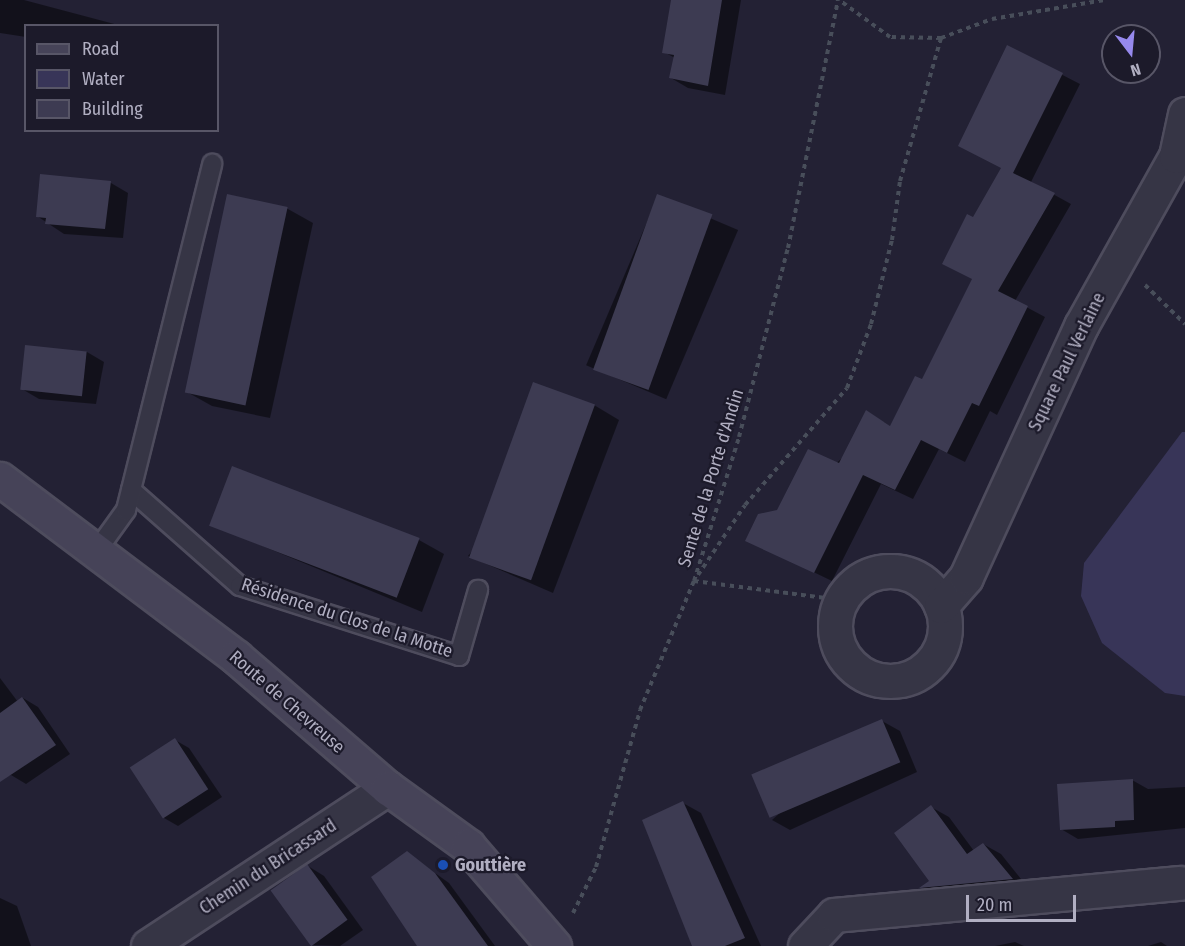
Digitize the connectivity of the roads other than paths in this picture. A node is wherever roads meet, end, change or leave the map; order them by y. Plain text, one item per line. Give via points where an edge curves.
1 (1185, 114) edge
2 (212, 164) dead end
3 (0, 478) edge
4 (130, 490) junction
5 (98, 549) junction
6 (478, 590) dead end
7 (941, 606) junction
8 (388, 788) junction
9 (1180, 883) dead end
10 (148, 946) edge
11 (554, 946) edge
12 (805, 946) edge

1 - 7 street, Square Paul Verlaine via 1176,156 1081,326 966,577
2 - 4 lane
3 - 5 street, Route de Chevreuse
4 - 5 lane via 126,510
4 - 6 lane, Résidence du Clos de la Motte via 240,586 459,656
5 - 8 street, Route de Chevreuse via 236,657
7 - 7 street via 918,579 884,571 867,576 841,600 835,617 841,653 868,677 887,681 922,671 934,658 945,623
8 - 10 street, Chemin du Bricassard
8 - 11 street, Route de Chevreuse via 483,860
9 - 12 street via 834,915

